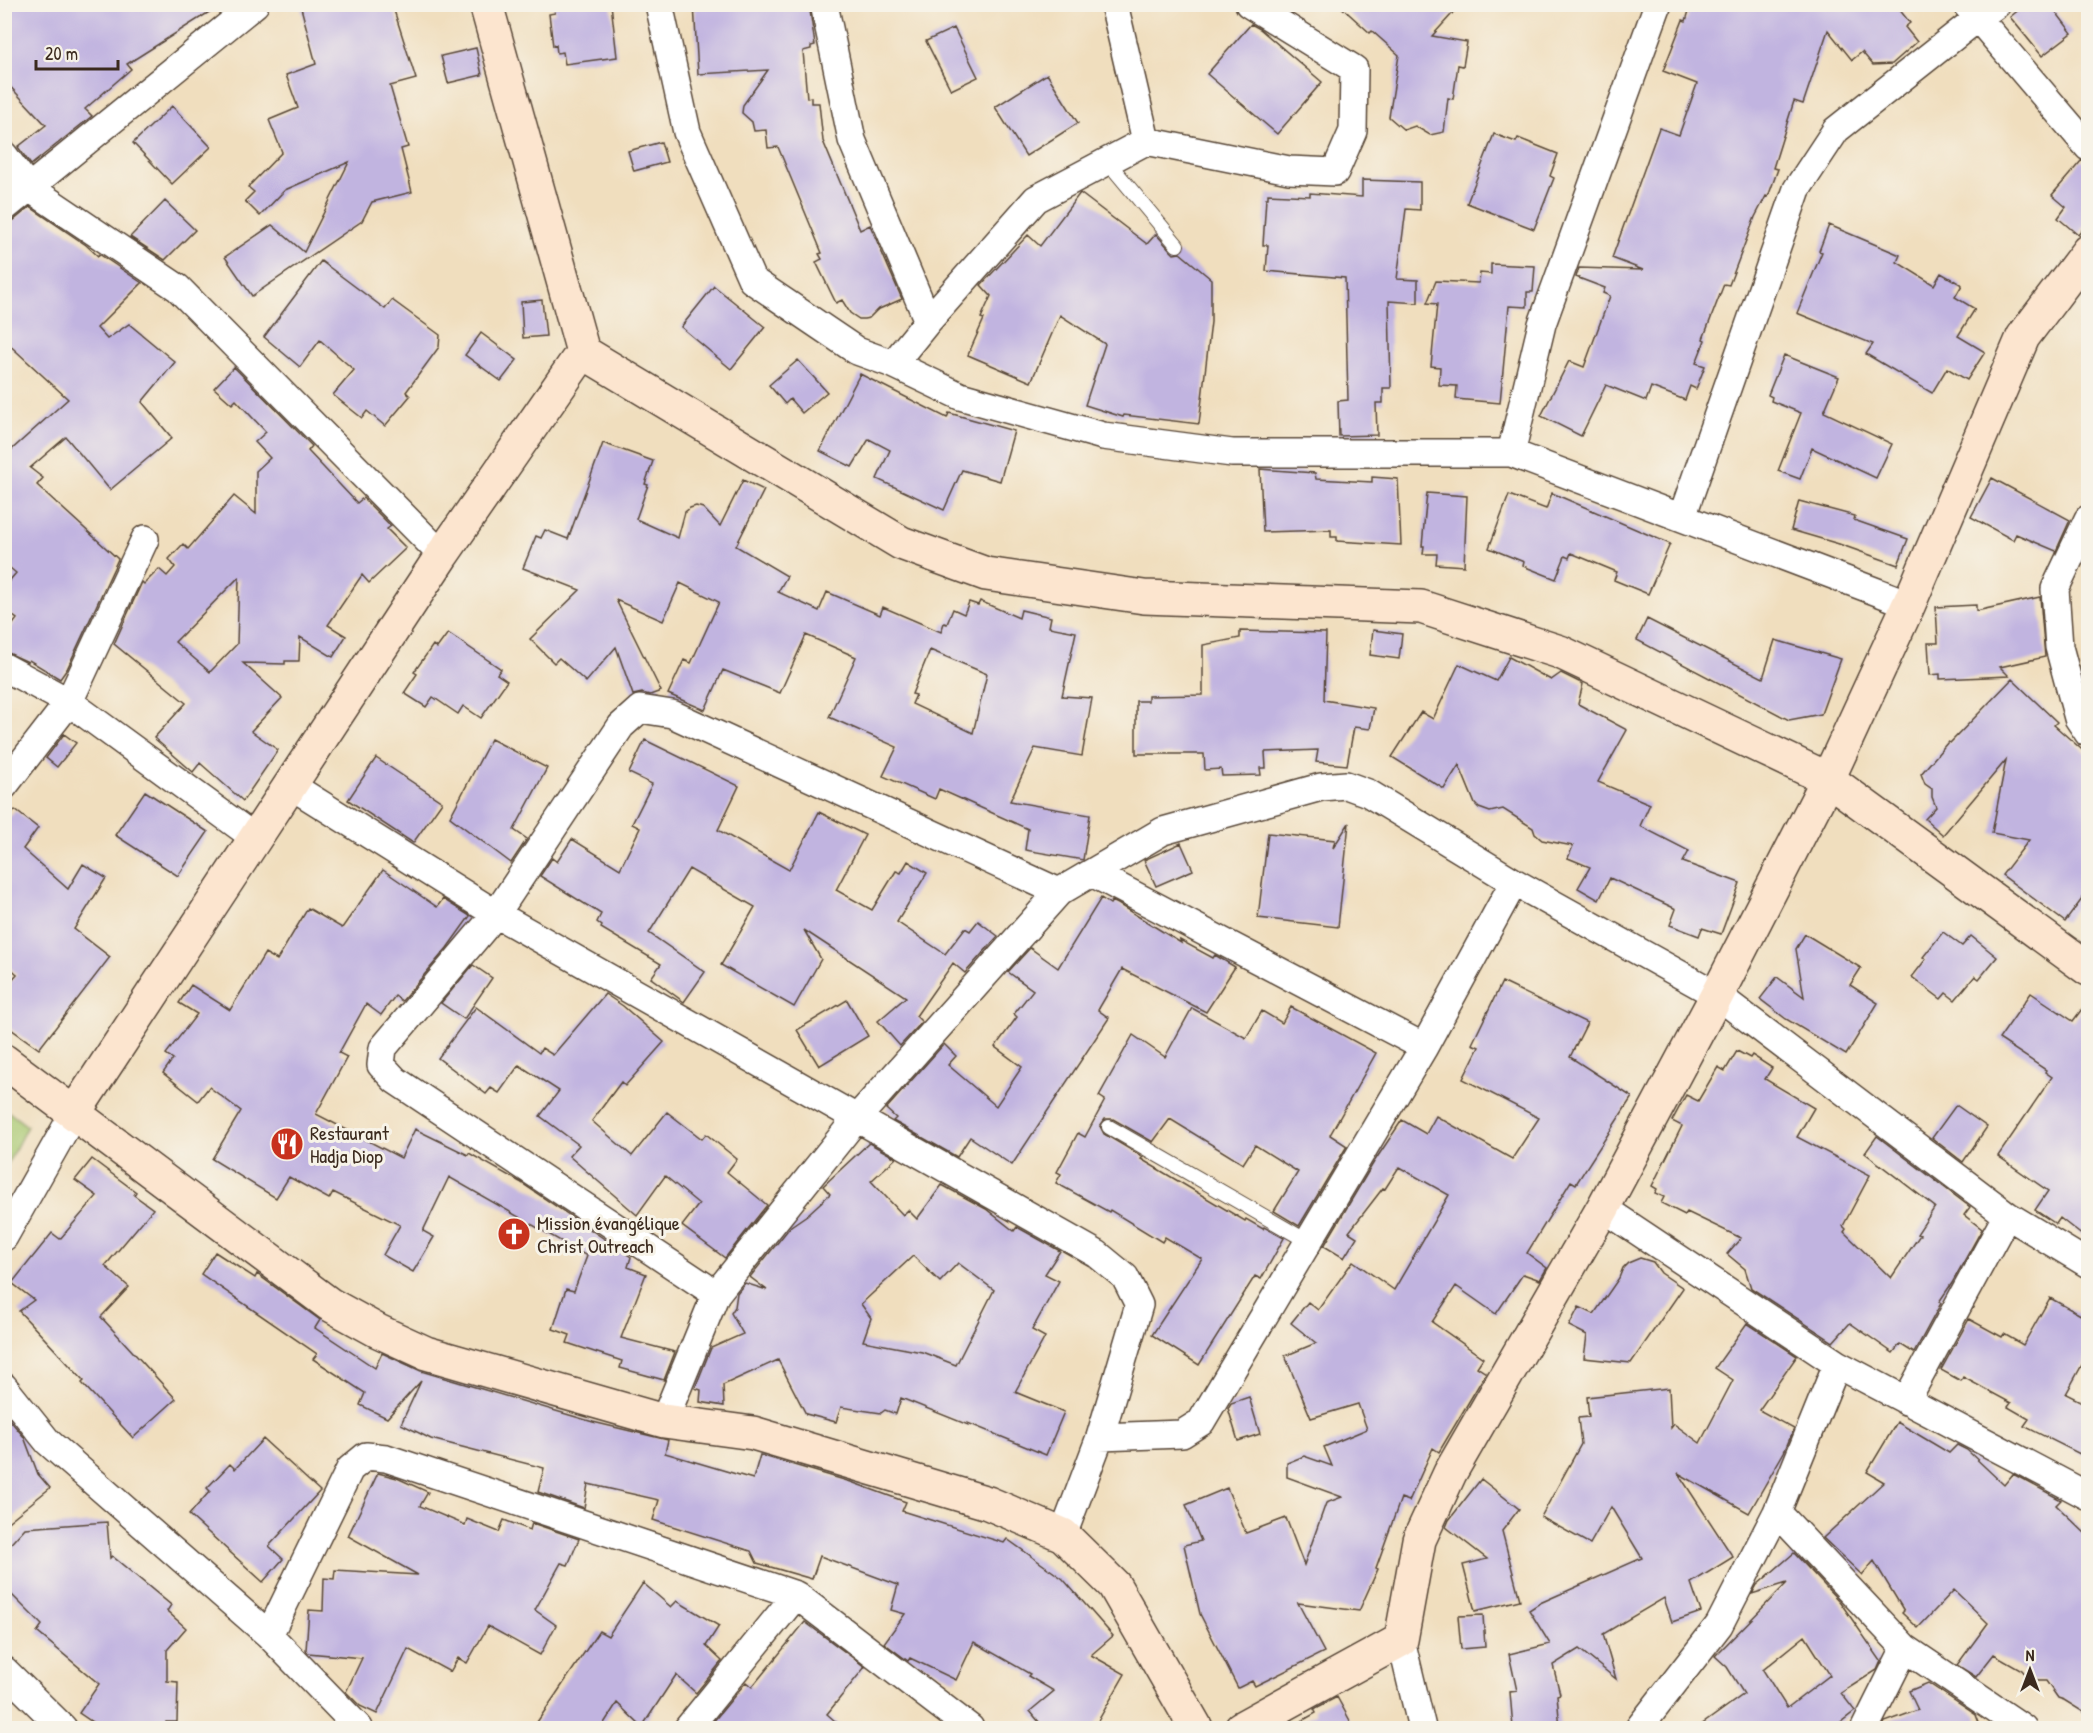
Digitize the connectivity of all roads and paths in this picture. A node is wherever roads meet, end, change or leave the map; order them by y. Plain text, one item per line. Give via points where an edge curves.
1 (255, 4) edge
2 (486, 4) edge
3 (659, 4) edge
4 (824, 4) edge
5 (1114, 4) edge
6 (1249, 4) edge
7 (1658, 4) edge
8 (1981, 9) edge
9 (221, 15) edge
10 (1146, 141) junction
11 (2088, 147) edge
12 (4, 155) edge
13 (1107, 161) junction
14 (28, 187) junction
15 (4, 208) edge
16 (1177, 244) dead end
17 (2088, 251) edge
18 (928, 321) junction
19 (583, 352) junction
20 (894, 364) junction
21 (1511, 453) junction
22 (1682, 517) junction
23 (2088, 519) edge
24 (145, 539) dead end
25 (442, 555) junction
26 (1909, 604) junction
27 (4, 667) edge
28 (69, 702) junction
29 (2088, 734) edge
30 (1828, 779) junction
31 (290, 785) junction
32 (4, 786) edge
33 (255, 838) junction
34 (1092, 873) junction
35 (1514, 882) junction
36 (1059, 892) junction
37 (496, 914) junction
38 (2088, 969) edge
39 (1718, 995) junction
40 (1424, 1047) junction
41 (4, 1062) edge
42 (74, 1113) junction
43 (856, 1119) junction
44 (1109, 1127) dead end
45 (1603, 1208) junction
46 (2007, 1215) junction
47 (4, 1237) edge
48 (1307, 1241) junction
49 (2088, 1264) edge
50 (716, 1294) junction
51 (1837, 1364) junction
52 (4, 1387) edge
53 (1906, 1401) junction
54 (664, 1421) junction
55 (1100, 1437) junction
56 (2088, 1496) edge
57 (1778, 1512) junction
58 (1063, 1535) junction
59 (796, 1595) junction
60 (269, 1635) junction
61 (1401, 1640) junction
62 (1905, 1648) junction
63 (4, 1670) edge
64 (63, 1728) edge
65 (359, 1728) edge
66 (688, 1728) edge
67 (970, 1728) edge
68 (1196, 1728) edge
69 (1241, 1728) edge
70 (1422, 1728) edge
71 (1639, 1728) edge
72 (1865, 1728) edge
73 (2023, 1728) edge

1 - 9 street
2 - 19 street
3 - 20 street via 687,132 752,280 857,351
4 - 18 street via 852,140
5 - 10 street
6 - 10 street via 1354,69 1353,131 1335,172 1289,170
7 - 21 street via 1542,324
8 - 11 street
8 - 22 street via 1836,130 1797,189
9 - 14 street
10 - 13 street
12 - 14 street
13 - 16 lane
13 - 18 street via 1036,199
14 - 15 street
14 - 25 street via 178,288
17 - 26 street via 2023,337
18 - 20 street
19 - 25 street
19 - 30 street via 901,543 986,574 1144,597 1421,607 1560,652
20 - 21 street via 960,396 1103,436 1232,453
21 - 22 street
22 - 26 street
23 - 29 street via 2055,589 2059,646 2078,718
24 - 28 street
25 - 31 street
26 - 30 street
27 - 28 street
28 - 32 street
28 - 33 street
30 - 38 street
30 - 39 street
31 - 33 street
31 - 37 street
33 - 42 street
34 - 35 street via 1163,831 1321,787 1346,785 1368,793
34 - 36 street
34 - 40 street
35 - 39 street
35 - 40 street
36 - 37 street via 672,714 640,709 621,726
36 - 43 street
37 - 43 street
37 - 50 street via 383,1048 381,1065 395,1080
39 - 45 street
39 - 46 street
40 - 48 street
41 - 42 street
42 - 47 street
42 - 54 street via 329,1304 378,1331 426,1353
43 - 50 street
43 - 55 street via 1096,1254 1125,1277 1138,1305
44 - 48 lane
45 - 51 street
45 - 61 street via 1441,1492 1419,1540
46 - 49 street
46 - 53 street
48 - 55 street via 1201,1422 1182,1434
50 - 54 street
51 - 53 street
51 - 57 street
52 - 60 street via 48,1442
53 - 56 street
54 - 58 street via 753,1433 988,1503
55 - 58 street
57 - 62 street
57 - 71 street via 1719,1626
58 - 68 street via 1114,1585
59 - 60 street via 386,1458 366,1456 350,1469
59 - 66 street
59 - 67 street
60 - 65 street
61 - 69 street
61 - 70 street
62 - 72 street
62 - 73 street
63 - 64 street

